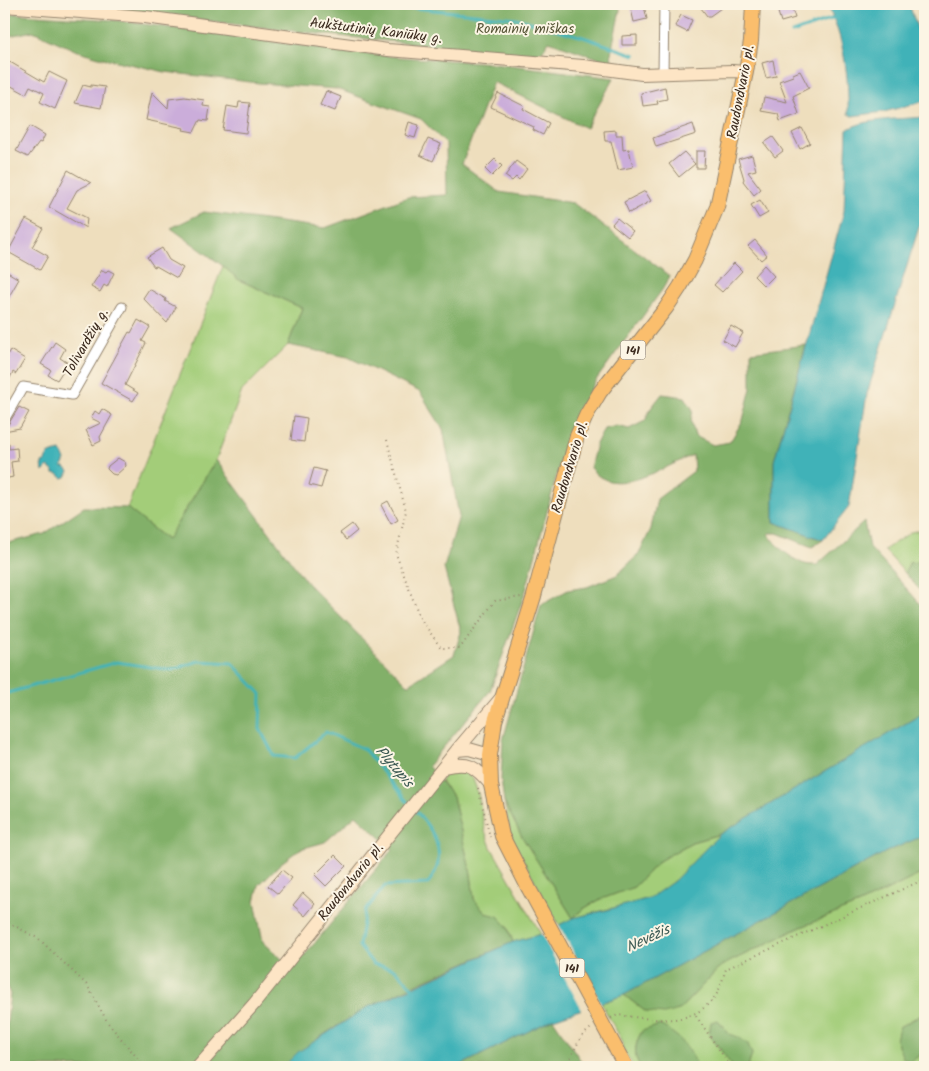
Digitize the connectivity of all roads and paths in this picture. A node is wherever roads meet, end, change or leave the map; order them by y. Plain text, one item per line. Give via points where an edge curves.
1 (664, 4) edge
2 (753, 4) edge
3 (4, 6) edge
4 (746, 72) junction
5 (663, 74) junction
6 (122, 307) dead end
7 (4, 420) edge
8 (387, 440) dead end
9 (534, 596) junction
10 (503, 696) junction
11 (457, 750) junction
12 (490, 755) junction
13 (472, 766) junction
14 (444, 767) junction
15 (491, 785) junction
16 (925, 879) edge
17 (4, 920) edge
18 (695, 1015) junction
19 (611, 1018) dead end
20 (596, 1025) dead end
21 (145, 1067) edge
22 (198, 1067) edge
23 (566, 1067) edge
24 (626, 1067) edge
25 (731, 1067) edge

1 - 5 street
2 - 4 main road, Raudondvario pl. / 141 via 752,41
3 - 5 street, Aukštutinių Kaniūkų g. via 145,16 388,50
4 - 5 street, Aukštutinių Kaniūkų g.
4 - 9 main road, Raudondvario pl. / 141 via 718,207 680,287 600,392 587,414 577,436
6 - 7 street, Tolivardžių g. via 72,395 23,387
8 - 9 path via 406,511 396,554 420,618 441,648 460,648 495,601
9 - 10 main road, Raudondvario pl. / 141
10 - 11 street, Raudondvario pl.
10 - 12 main road, Raudondvario pl. / 141
11 - 12 street via 469,749
11 - 14 street, Raudondvario pl.
12 - 13 street
12 - 15 main road, 141
13 - 14 street via 460,763
13 - 15 street
14 - 22 street, Raudondvario pl. via 254,1004
15 - 24 main road, 141, bridge via 502,836
16 - 18 path via 726,969 717,995
17 - 21 path via 39,940 88,985 108,1023
18 - 19 path via 677,1020 618,1015
18 - 25 path
20 - 23 path via 581,1037

